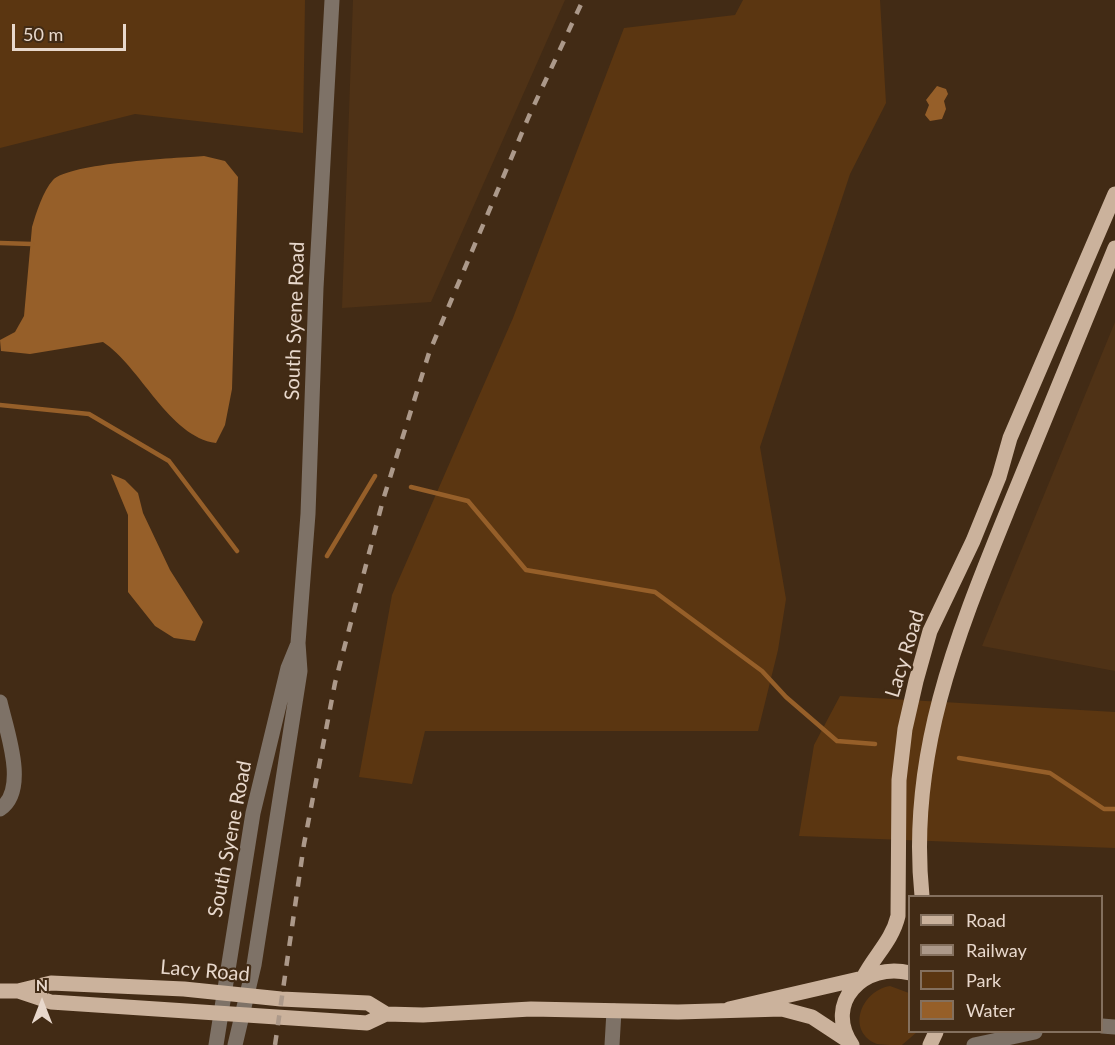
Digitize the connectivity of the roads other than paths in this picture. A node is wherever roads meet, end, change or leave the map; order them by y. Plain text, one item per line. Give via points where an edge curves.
1 (332, 0) edge
2 (1115, 194) edge
3 (1115, 248) edge
4 (298, 643) junction
5 (0, 702) edge
6 (0, 809) edge
7 (922, 895) edge
8 (908, 973) edge
9 (863, 978) junction
10 (0, 991) edge
11 (18, 991) junction
12 (223, 993) junction
13 (246, 995) junction
14 (729, 1009) junction
15 (614, 1011) junction
16 (220, 1013) junction
17 (386, 1014) junction
18 (242, 1015) junction
19 (1030, 1033) edge
20 (851, 1044) edge
21 (216, 1045) edge
22 (235, 1045) edge
23 (612, 1045) edge
24 (974, 1045) edge

1 - 4 street, South Syene Road via 308,514
2 - 9 main road, Lacy Road via 1010,438 973,542 930,632 905,729 899,780 898,916 885,946
3 - 7 main road via 972,597 936,707 925,758
4 - 12 street, South Syene Road via 288,668 253,813
4 - 13 street, South Syene Road via 300,670 293,730
5 - 6 street via 15,765 13,787 6,805
8 - 9 main road via 882,970
9 - 14 main road, Lacy Road
9 - 20 main road via 849,995 844,1009
10 - 11 main road, Lacy Road
11 - 12 main road, Lacy Road via 51,983
11 - 16 main road, Lacy Road via 51,1002
12 - 13 main road, Lacy Road
12 - 16 street, South Syene Road
13 - 17 main road, Lacy Road via 368,1002
13 - 18 street, South Syene Road
14 - 15 main road, Lacy Road
14 - 20 main road, Lacy Road via 782,1009 812,1017
15 - 17 main road, Lacy Road via 531,1009
15 - 23 street
16 - 18 main road, Lacy Road
16 - 21 street, South Syene Road
17 - 18 main road, Lacy Road via 367,1023
18 - 22 street, South Syene Road
19 - 24 street

